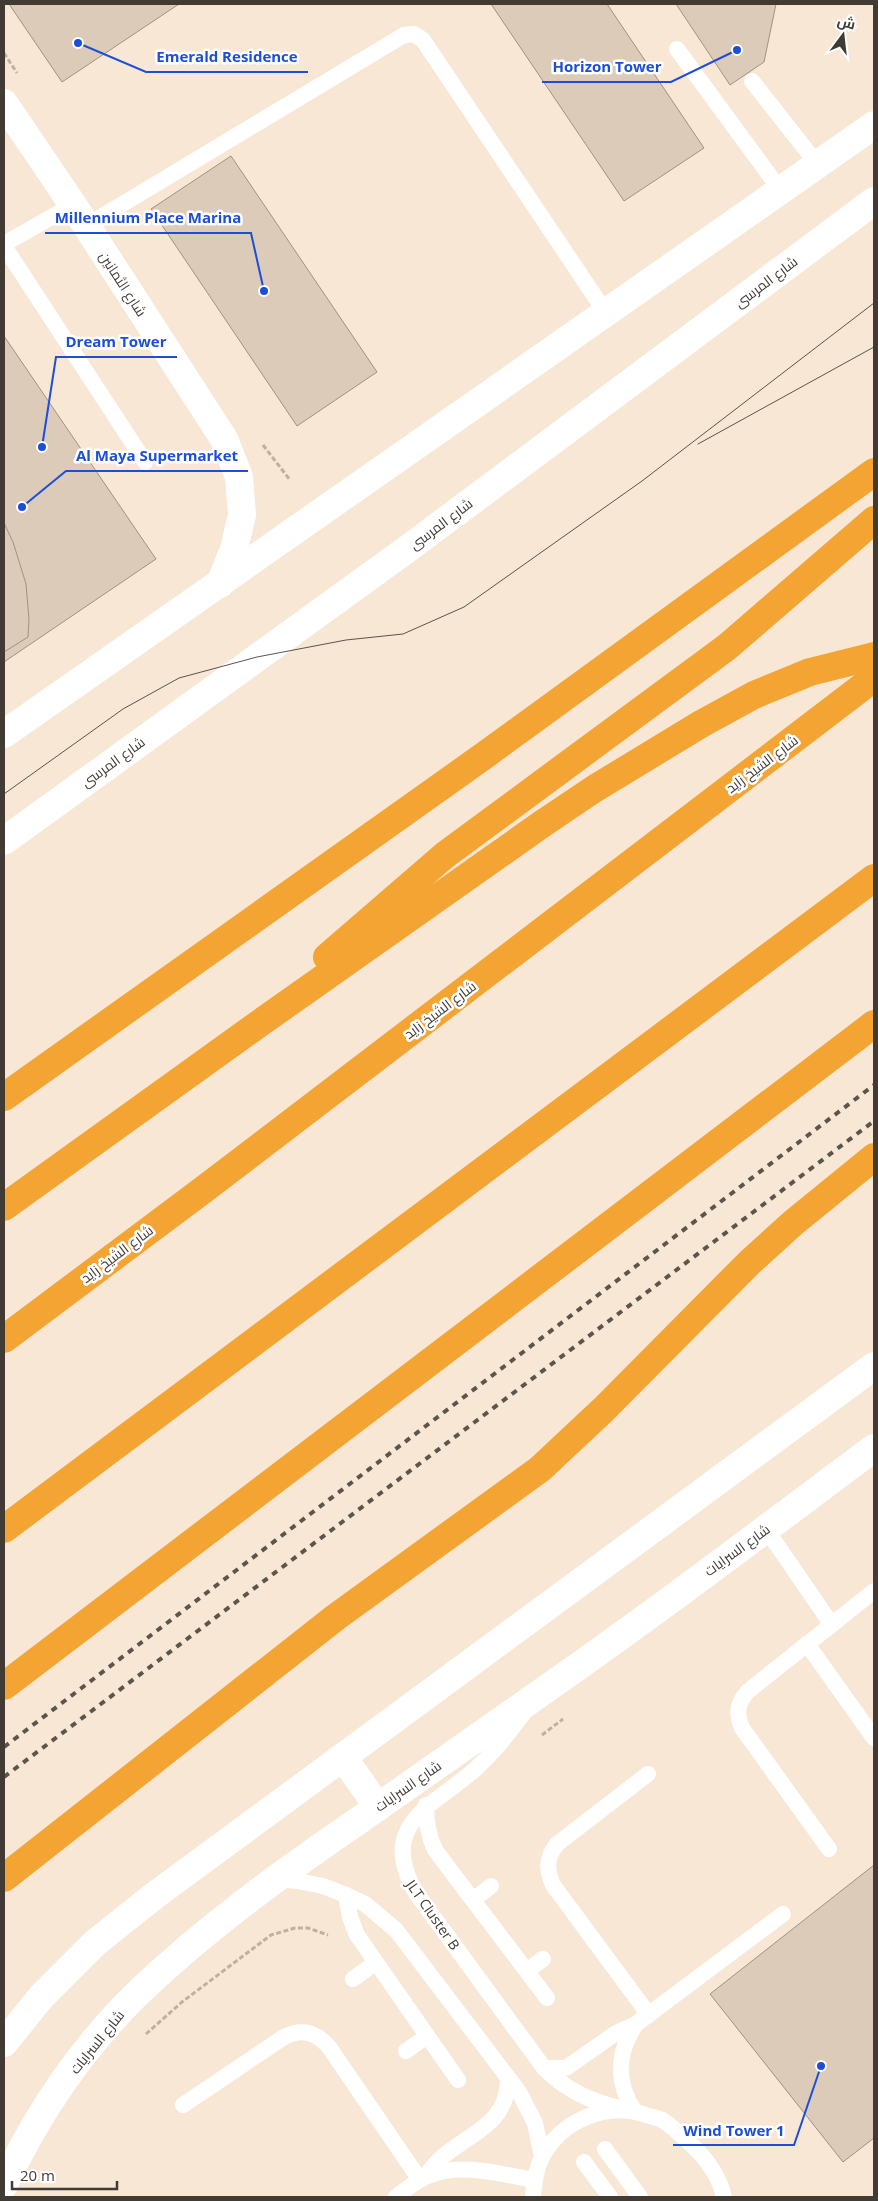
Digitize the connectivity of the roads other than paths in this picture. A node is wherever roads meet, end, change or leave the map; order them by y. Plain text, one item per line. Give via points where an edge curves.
1 (677, 49) dead end
2 (752, 81) dead end
3 (4, 103) edge
4 (874, 125) edge
5 (818, 165) junction
6 (781, 191) junction
7 (874, 201) edge
8 (80, 216) junction
9 (4, 245) edge
10 (606, 313) junction
11 (145, 462) dead end
12 (874, 472) edge
13 (874, 520) edge
14 (220, 584) junction
15 (874, 656) edge
16 (874, 678) edge
17 (4, 734) edge
18 (4, 841) edge
19 (874, 878) edge
20 (260, 1022) junction
21 (874, 1024) edge
22 (4, 1097) edge
23 (874, 1157) edge
24 (4, 1207) edge
25 (4, 1339) edge
26 (874, 1366) edge
27 (874, 1448) edge
28 (4, 1529) edge
29 (766, 1529) junction
30 (874, 1591) edge
31 (832, 1625) junction
32 (807, 1644) junction
33 (4, 1686) edge
34 (534, 1698) junction
35 (874, 1738) edge
36 (343, 1757) junction
37 (648, 1774) dead end
38 (426, 1805) junction
39 (378, 1807) junction
40 (829, 1849) dead end
41 (4, 1878) edge
42 (274, 1879) junction
43 (491, 1886) dead end
44 (346, 1895) junction
45 (473, 1900) junction
46 (783, 1914) dead end
47 (543, 1959) dead end
48 (375, 1963) junction
49 (527, 1971) junction
50 (354, 1979) dead end
51 (547, 1998) dead end
52 (642, 2020) junction
53 (426, 2036) junction
54 (4, 2043) edge
55 (406, 2051) dead end
56 (544, 2068) junction
57 (508, 2079) junction
58 (458, 2080) dead end
59 (183, 2105) dead end
60 (628, 2110) junction
61 (605, 2149) dead end
62 (542, 2157) junction
63 (584, 2162) dead end
64 (423, 2178) junction
65 (534, 2180) junction
66 (4, 2185) edge
67 (396, 2197) edge
68 (533, 2197) edge
69 (610, 2197) edge
70 (640, 2197) edge
71 (724, 2197) edge

1 - 6 lane
2 - 5 lane
3 - 8 main road, شارع الثمانين
4 - 5 main road
5 - 6 main road
6 - 10 main road
7 - 18 main road, شارع المرسى via 414,544
8 - 9 lane
8 - 10 lane via 404,35 414,34 423,40
8 - 14 main road, شارع الثمانين via 224,439 239,476 242,515 234,549
9 - 11 lane
10 - 14 main road
12 - 22 highway via 485,755
13 - 20 highway via 727,647 445,855 340,946
14 - 17 main road
15 - 20 highway via 810,672 754,695 693,728 542,824
16 - 25 highway, شارع الشيخ زايد
19 - 28 highway
20 - 24 highway
21 - 33 highway
23 - 41 highway via 750,1262 540,1469 336,1617
26 - 36 main road
27 - 29 main road, شارع السرايات
29 - 31 lane
29 - 34 main road, شارع السرايات
30 - 31 lane
31 - 32 lane
32 - 35 lane
32 - 40 lane via 747,1692 737,1709 738,1719
34 - 38 lane, JLT Cluster B via 503,1742 488,1757
34 - 39 main road, شارع السرايات
36 - 39 main road
36 - 54 main road via 95,1943 41,1997
37 - 52 lane via 557,1844 547,1864 553,1886
38 - 45 lane via 429,1836 435,1850
38 - 56 lane, JLT Cluster B via 404,1838 402,1857 406,1876
39 - 42 main road, شارع السرايات
42 - 44 lane via 306,1883
42 - 66 main road, شارع السرايات via 138,1993 91,2046 49,2103
43 - 45 lane
44 - 48 lane via 350,1917
44 - 57 lane via 365,1904 396,1930
45 - 49 lane
46 - 52 lane
47 - 49 lane
48 - 50 lane
48 - 53 lane
49 - 51 lane
52 - 56 lane via 616,2033 566,2068
52 - 60 lane via 628,2037 622,2052 621,2082
53 - 55 lane
53 - 58 lane
56 - 60 lane, JLT Cluster B via 569,2089 595,2102
57 - 62 lane via 531,2115
57 - 64 lane via 504,2106 495,2118 436,2161
59 - 64 lane via 284,2037 294,2032 314,2034 329,2047
60 - 62 lane, JLT Cluster B via 599,2112 576,2121 556,2137
60 - 71 lane, JLT Cluster B via 663,2121 687,2141 707,2161 721,2184
61 - 70 lane
62 - 65 lane, JLT Cluster B
63 - 69 lane
64 - 65 lane via 442,2171 458,2170
64 - 67 lane
65 - 68 lane, JLT Cluster B

